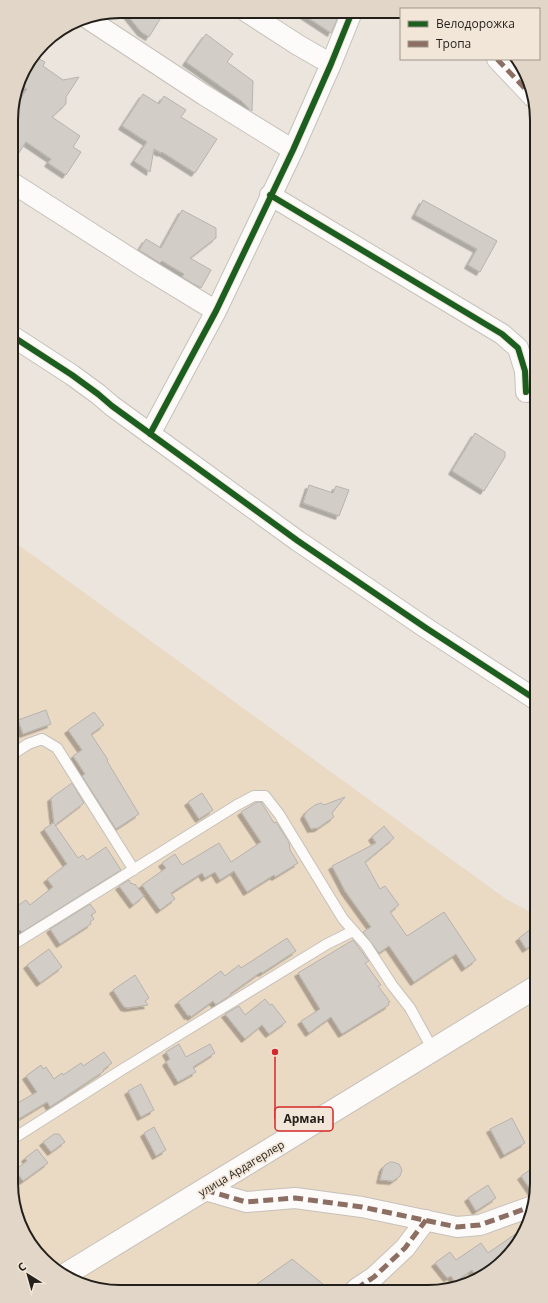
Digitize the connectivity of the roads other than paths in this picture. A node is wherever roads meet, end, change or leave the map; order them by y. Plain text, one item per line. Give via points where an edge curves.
1 (256, 18) edge
2 (350, 18) edge
3 (92, 22) edge
4 (498, 60) edge
5 (331, 64) junction
6 (525, 88) edge
7 (293, 150) junction
8 (18, 186) edge
9 (270, 195) junction
10 (216, 311) junction
11 (18, 340) edge
12 (526, 392) dead end
13 (150, 434) junction
14 (530, 696) edge
15 (18, 751) edge
16 (134, 870) junction
17 (353, 931) junction
18 (18, 942) edge
19 (530, 991) edge
20 (433, 1050) junction
21 (18, 1135) edge
22 (205, 1190) junction
23 (527, 1208) edge
24 (426, 1220) junction
25 (70, 1272) edge
26 (362, 1285) edge

1 - 5 street
2 - 5 street
3 - 7 street
4 - 6 street
5 - 7 street
7 - 9 street
8 - 10 street
9 - 10 street
9 - 12 street via 502,334 518,348 525,371
10 - 13 street
11 - 13 street via 93,390
13 - 14 street via 298,541
15 - 16 lane via 42,739 57,748
16 - 17 lane via 237,805 254,796 265,796 279,814 343,920
16 - 18 lane
17 - 20 lane via 366,945 410,1008
17 - 21 lane via 327,944
19 - 20 main road, улица Ардагерлер
20 - 22 main road, улица Ардагерлер
22 - 24 street via 246,1202 295,1198 362,1207
22 - 25 main road, улица Ардагерлер
23 - 24 street via 480,1225 457,1227
24 - 26 street via 405,1248

